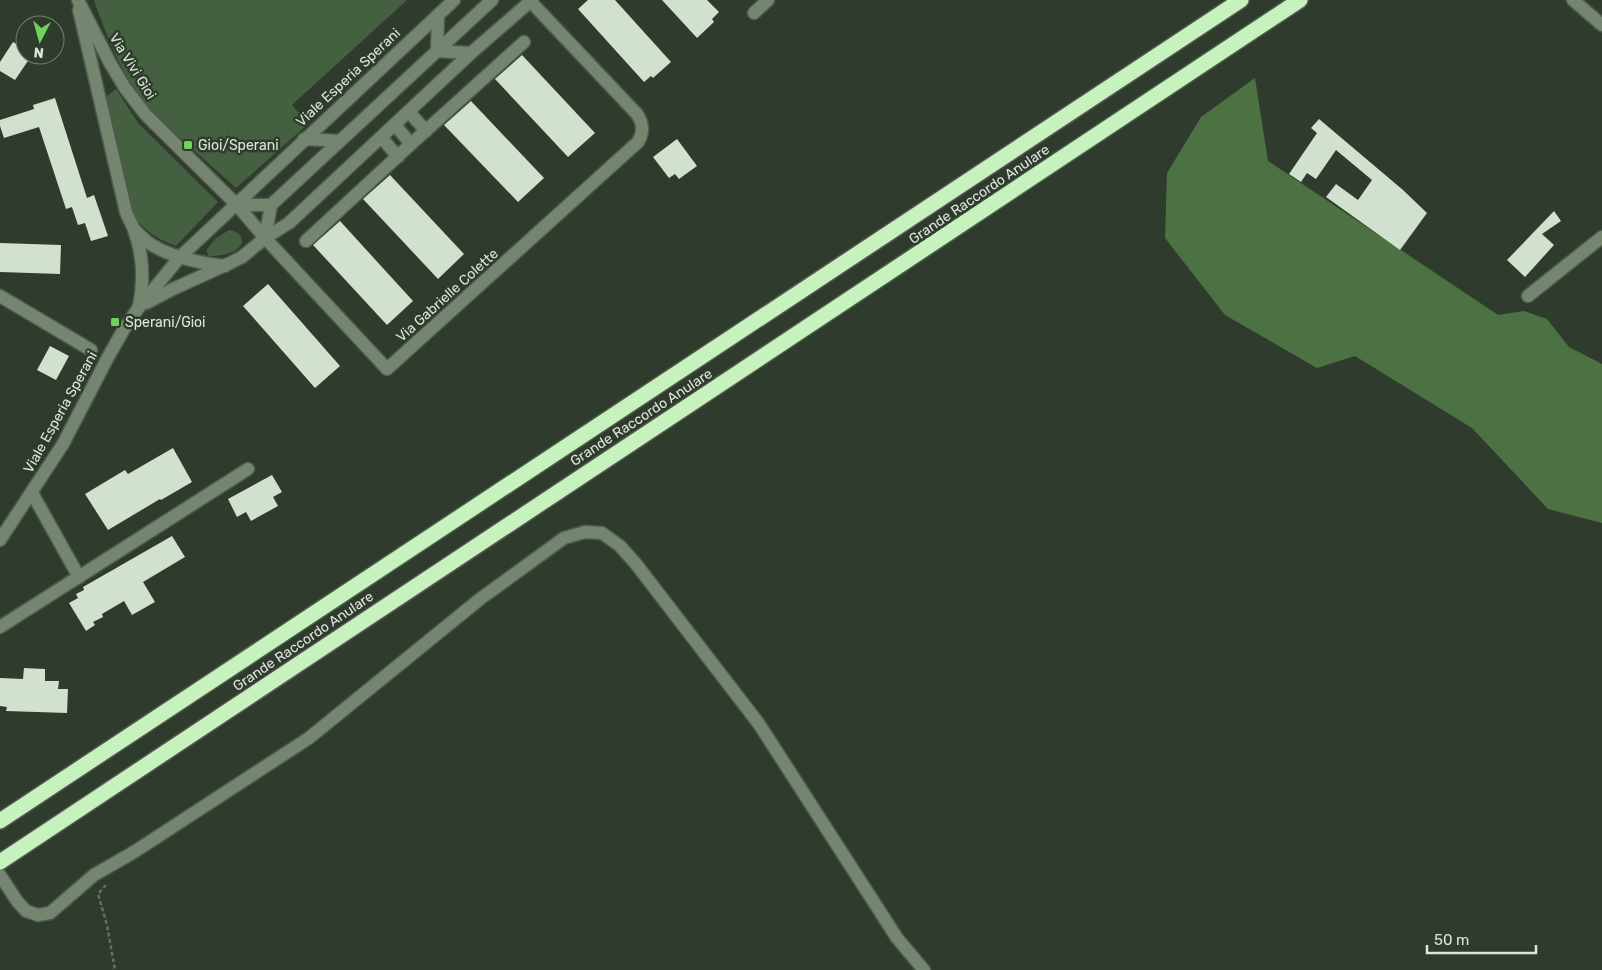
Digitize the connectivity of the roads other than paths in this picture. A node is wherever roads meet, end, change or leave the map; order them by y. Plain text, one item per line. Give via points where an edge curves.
1 (78, 0) edge
2 (454, 0) edge
3 (492, 0) edge
4 (768, 0) edge
5 (1241, 0) edge
6 (1300, 0) edge
7 (1573, 0) edge
8 (531, 1) edge
9 (754, 13) dead end
10 (438, 14) junction
11 (1602, 25) edge
12 (524, 42) dead end
13 (436, 51) junction
14 (471, 53) junction
15 (409, 112) junction
16 (395, 126) junction
17 (426, 131) junction
18 (382, 138) junction
19 (304, 139) junction
20 (340, 141) junction
21 (412, 144) junction
22 (398, 157) junction
23 (237, 205) junction
24 (271, 205) junction
25 (134, 229) junction
26 (1602, 237) edge
27 (265, 238) junction
28 (306, 241) dead end
29 (180, 256) junction
30 (225, 266) junction
31 (0, 296) edge
32 (1528, 296) dead end
33 (139, 307) junction
34 (91, 350) dead end
35 (248, 470) dead end
36 (32, 493) junction
37 (3, 536) edge
38 (79, 577) junction
39 (0, 627) edge
40 (0, 821) edge
41 (0, 862) edge
42 (0, 874) edge
43 (924, 970) edge

1 - 23 street, Via Vivi Gioi via 110,63 132,97
1 - 25 street, Via Vivi Gioi via 126,212
2 - 10 street, Viale Esperia Sperani
3 - 13 street
4 - 9 street
5 - 40 highway, Grande Raccordo Anulare
6 - 41 highway, Grande Raccordo Anulare
7 - 11 street
8 - 14 street, Viale Esperia Sperani
8 - 27 street, Via Gabrielle Colette via 637,114 642,131 638,142 387,369
10 - 13 street
10 - 19 street, Viale Esperia Sperani
12 - 17 street
13 - 14 street
13 - 20 street
14 - 15 street, Viale Esperia Sperani
15 - 16 street, Viale Esperia Sperani
15 - 17 street
16 - 18 street, Viale Esperia Sperani
16 - 21 street
17 - 21 street
18 - 22 street
18 - 27 street, Viale Esperia Sperani via 289,224
19 - 20 street
19 - 23 street, Viale Esperia Sperani
20 - 24 street
21 - 22 street
22 - 28 street
23 - 24 street
23 - 27 street, Via Vivi Gioi
23 - 29 street, Viale Esperia Sperani
24 - 27 street
25 - 29 street, Via Vivi Gioi via 151,245
25 - 33 street, Via Vivi Gioi via 142,270
26 - 32 street
27 - 30 street, Viale Esperia Sperani
29 - 30 street, Via Vivi Gioi
29 - 33 street, Viale Esperia Sperani
30 - 33 street, Viale Esperia Sperani
31 - 34 street
33 - 36 street, Viale Esperia Sperani
35 - 38 street
36 - 37 street, Viale Esperia Sperani
36 - 38 street
38 - 39 street
42 - 43 street via 26,911 38,915 50,913 94,875 308,738 480,600 564,538 585,532 602,533 620,546 636,564 759,724 897,938

